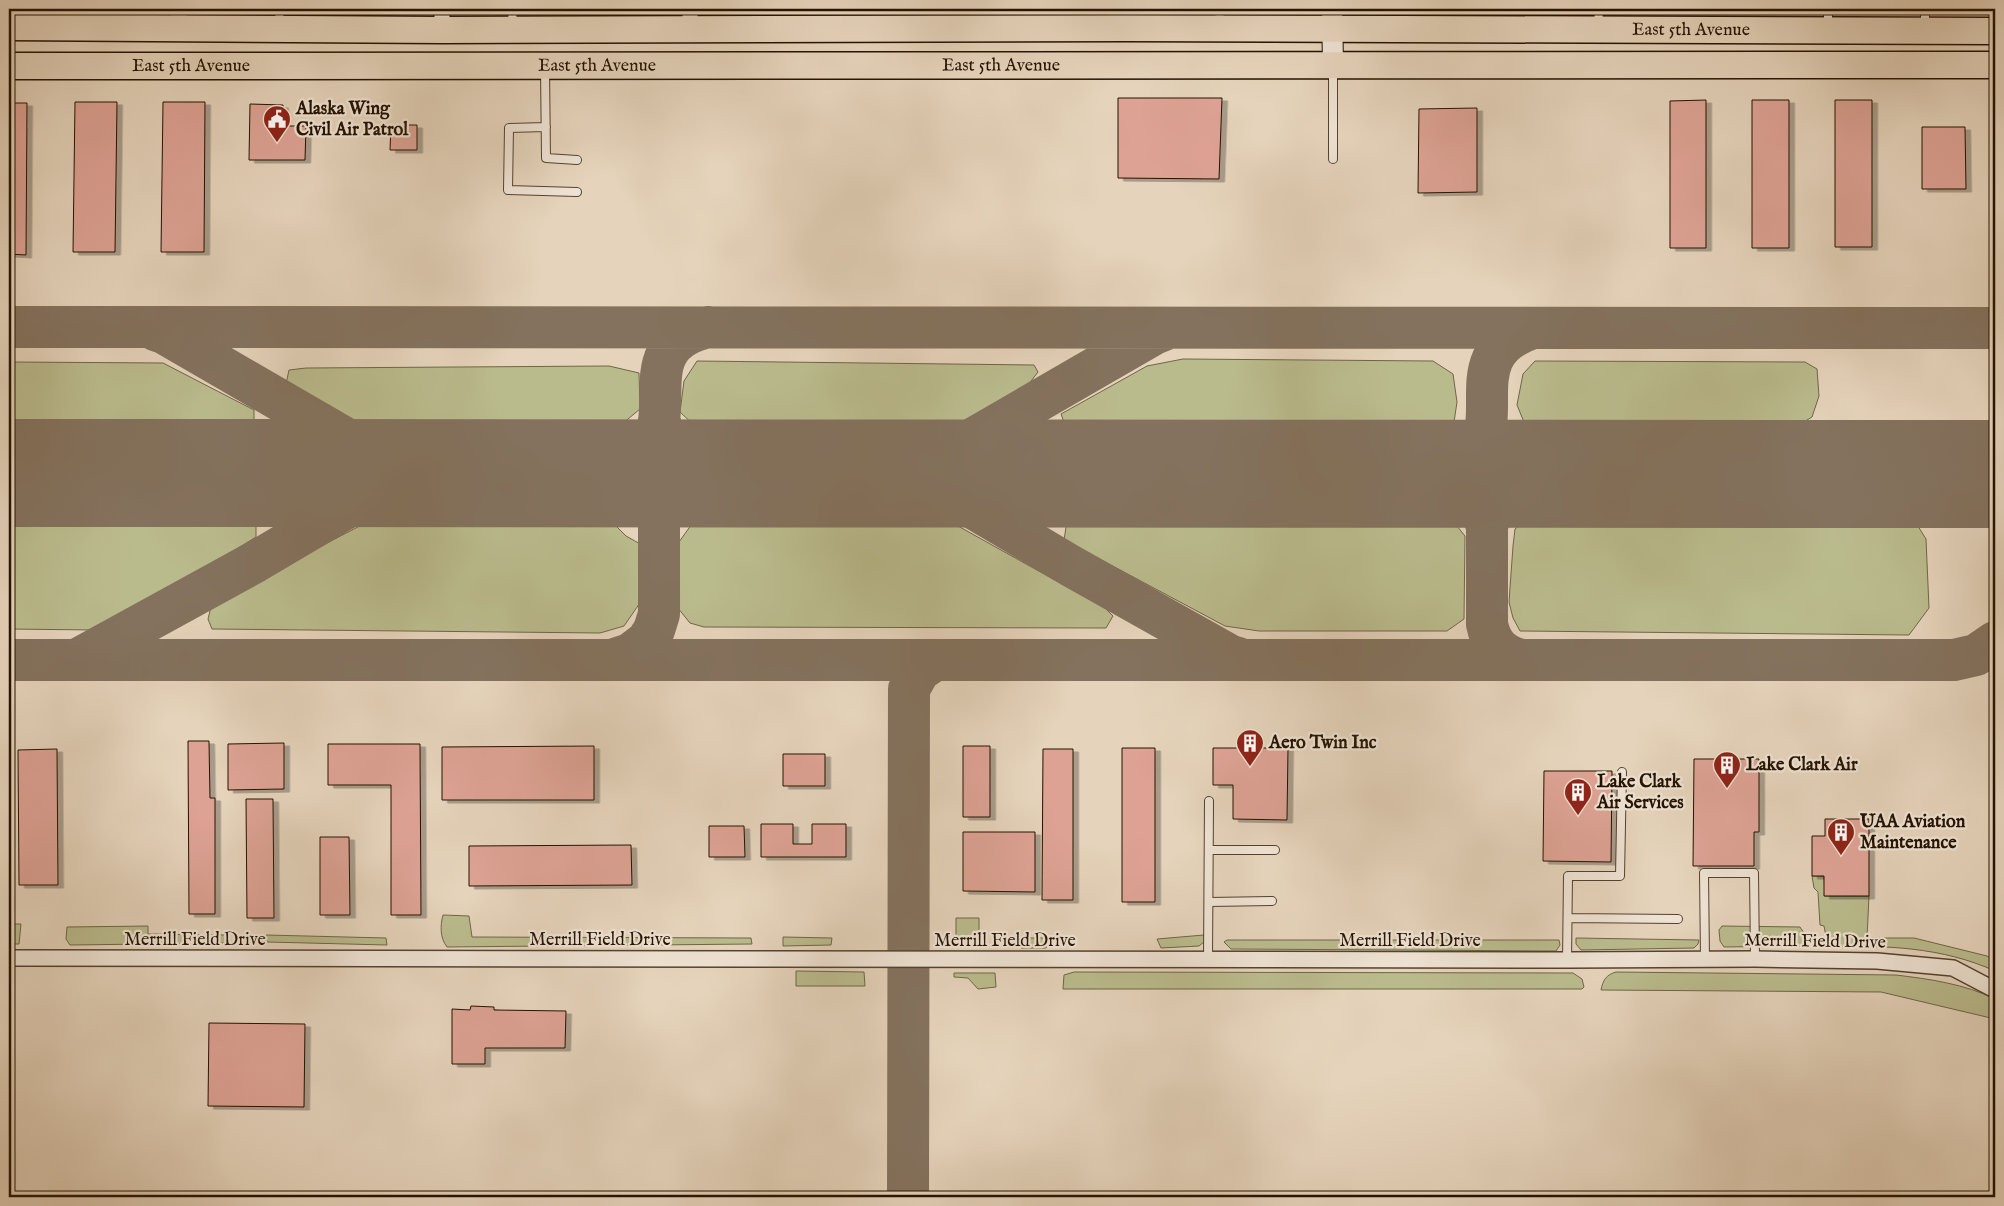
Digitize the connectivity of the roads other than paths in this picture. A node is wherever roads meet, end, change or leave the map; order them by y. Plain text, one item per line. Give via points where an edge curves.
1 (1220, 14) edge
2 (67, 18) edge
3 (178, 18) edge
4 (280, 18) edge
5 (690, 18) edge
6 (1126, 18) edge
7 (442, 19) edge
8 (513, 19) edge
9 (1332, 19) edge
10 (1598, 19) edge
11 (1828, 19) edge
12 (1925, 20) edge
13 (9, 27) edge
14 (1995, 30) edge
15 (1332, 64) junction
16 (545, 65) junction
17 (1995, 65) edge
18 (9, 66) edge
19 (546, 128) junction
20 (1333, 159) dead end
21 (577, 160) dead end
22 (577, 192) dead end
23 (1622, 772) dead end
24 (1209, 801) dead end
25 (1209, 850) junction
26 (1274, 850) dead end
27 (1272, 901) dead end
28 (1209, 902) junction
29 (1568, 918) junction
30 (1678, 919) dead end
31 (9, 958) edge
32 (1705, 959) junction
33 (1755, 959) junction
34 (1208, 960) junction
35 (1567, 960) junction
36 (1995, 990) edge

1 - 6 highway, East 5th Avenue
1 - 9 highway, East 5th Avenue
2 - 3 highway, East 5th Avenue
2 - 13 highway, East 5th Avenue
3 - 4 highway, East 5th Avenue
4 - 7 highway, East 5th Avenue
5 - 6 highway, East 5th Avenue
5 - 8 highway, East 5th Avenue
7 - 8 highway, East 5th Avenue
9 - 10 highway, East 5th Avenue
9 - 15 street
10 - 11 highway, East 5th Avenue
11 - 12 highway, East 5th Avenue
12 - 14 highway, East 5th Avenue
15 - 16 highway, East 5th Avenue
15 - 17 highway, East 5th Avenue
15 - 20 lane
16 - 18 highway, East 5th Avenue
16 - 19 lane
19 - 21 lane via 546,158
19 - 22 lane via 509,128 508,190
23 - 29 lane via 1620,876 1568,876
24 - 25 lane
25 - 26 lane
25 - 28 lane
27 - 28 lane
28 - 34 lane
29 - 30 lane
29 - 35 lane
31 - 34 street, Merrill Field Drive
32 - 33 street, Merrill Field Drive
32 - 33 lane via 1704,873 1754,873
32 - 35 street, Merrill Field Drive
33 - 36 street, Merrill Field Drive via 1877,961 1953,968
34 - 35 street, Merrill Field Drive

